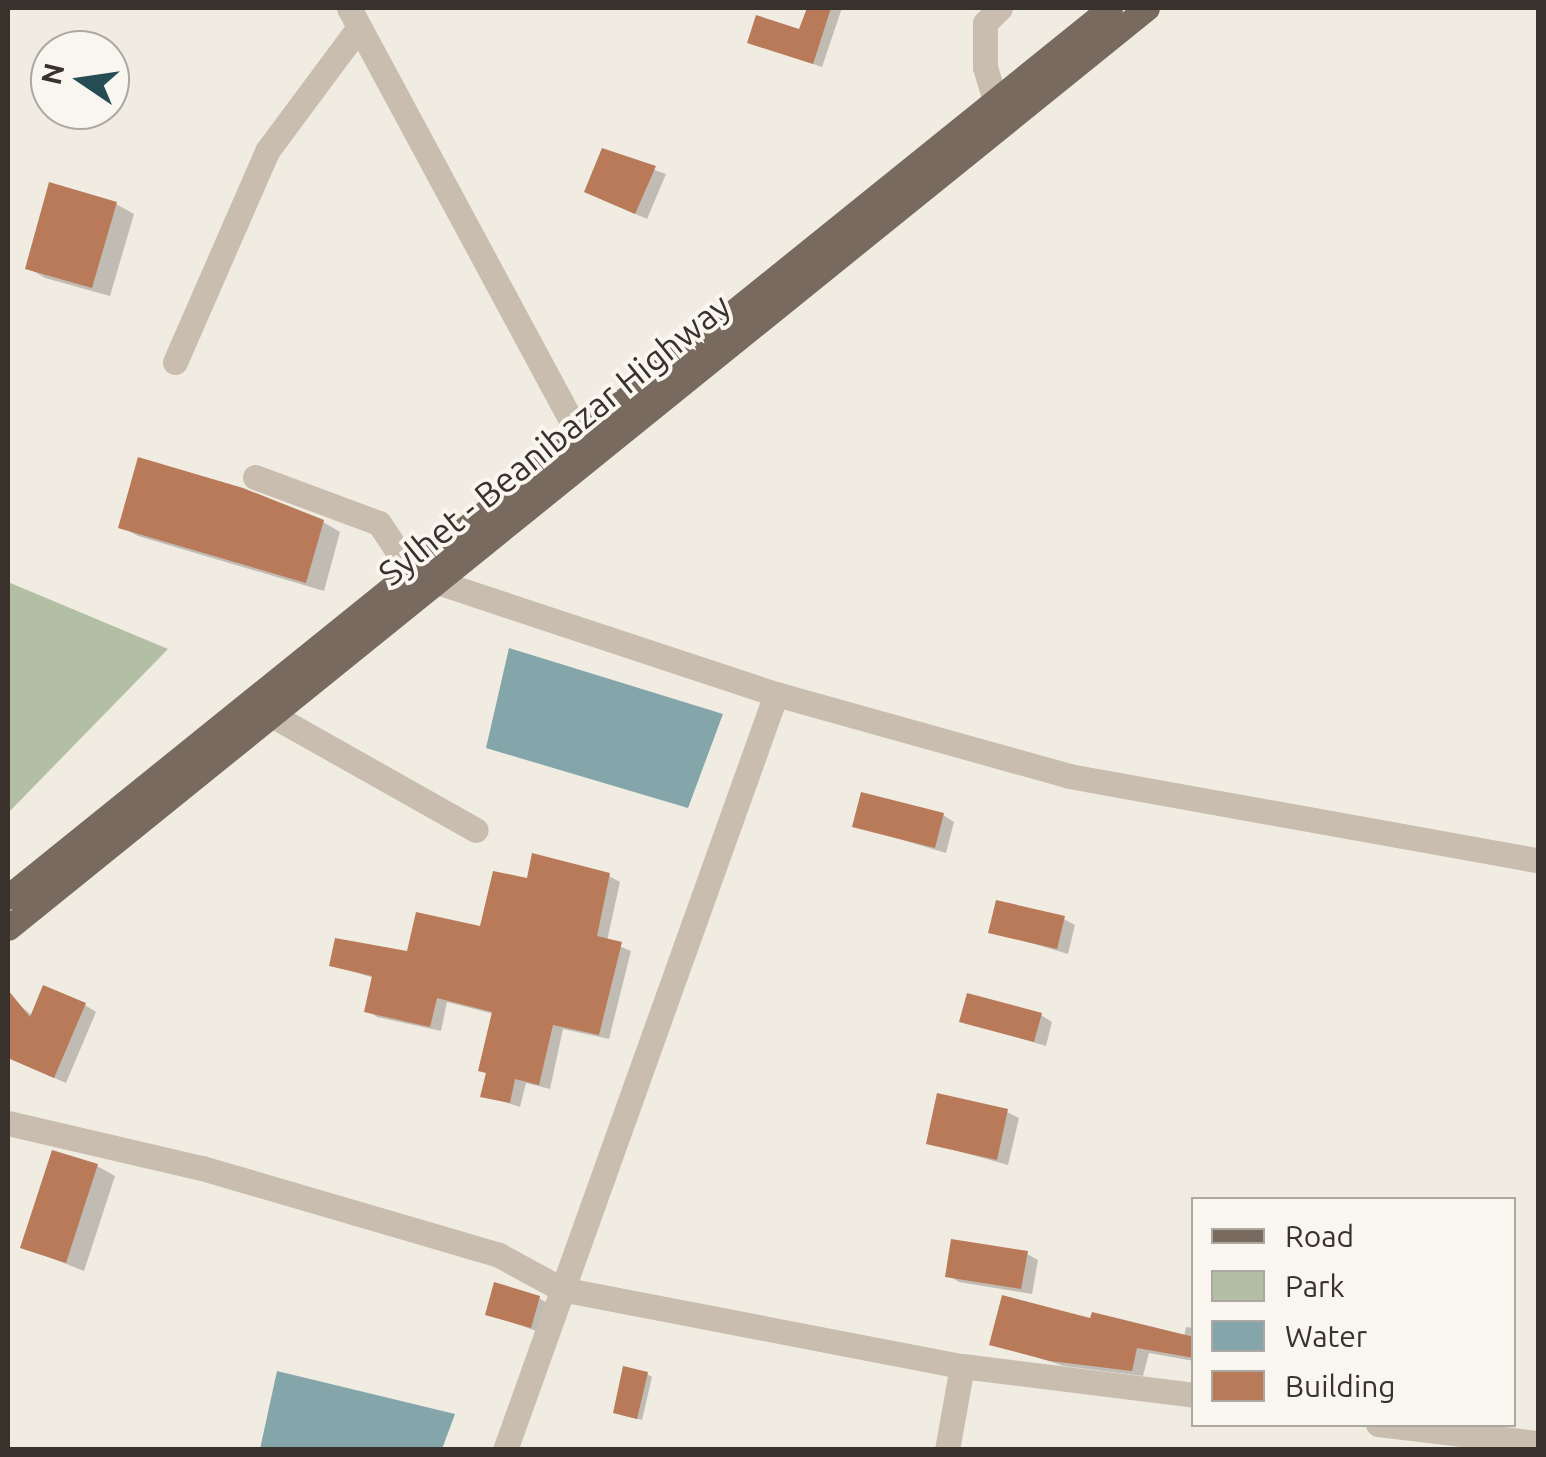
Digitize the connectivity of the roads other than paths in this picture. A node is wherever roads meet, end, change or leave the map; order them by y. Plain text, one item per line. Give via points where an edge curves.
1 (1000, 8) edge
2 (1110, 8) edge
3 (1147, 8) edge
4 (354, 18) edge
5 (995, 100) junction
6 (175, 362) dead end
7 (578, 436) junction
8 (254, 477) dead end
9 (410, 570) junction
10 (434, 581) junction
11 (776, 694) junction
12 (270, 714) junction
13 (476, 830) dead end
14 (1538, 860) edge
15 (8, 897) edge
16 (8, 928) edge
17 (8, 1123) edge
18 (561, 1289) junction
19 (962, 1366) junction
20 (1191, 1395) edge
21 (1402, 1427) edge
22 (1538, 1444) edge
23 (505, 1450) edge
24 (947, 1450) edge

1 - 5 street via 986,24 985,67
2 - 5 main road, Sylhet - Beanibazar Highway
3 - 10 main road, Sylhet - Beanibazar Highway
4 - 6 street via 267,150
4 - 7 street
5 - 7 main road, Sylhet - Beanibazar Highway
7 - 9 main road, Sylhet - Beanibazar Highway
8 - 9 street via 379,524
9 - 15 main road, Sylhet - Beanibazar Highway
10 - 11 street
10 - 12 main road, Sylhet - Beanibazar Highway
11 - 14 street via 1069,776
11 - 18 street
12 - 13 street
12 - 16 main road, Sylhet - Beanibazar Highway
17 - 18 street via 202,1168 413,1229 499,1255
18 - 19 street
18 - 23 street
19 - 20 street
19 - 24 street
21 - 22 street

